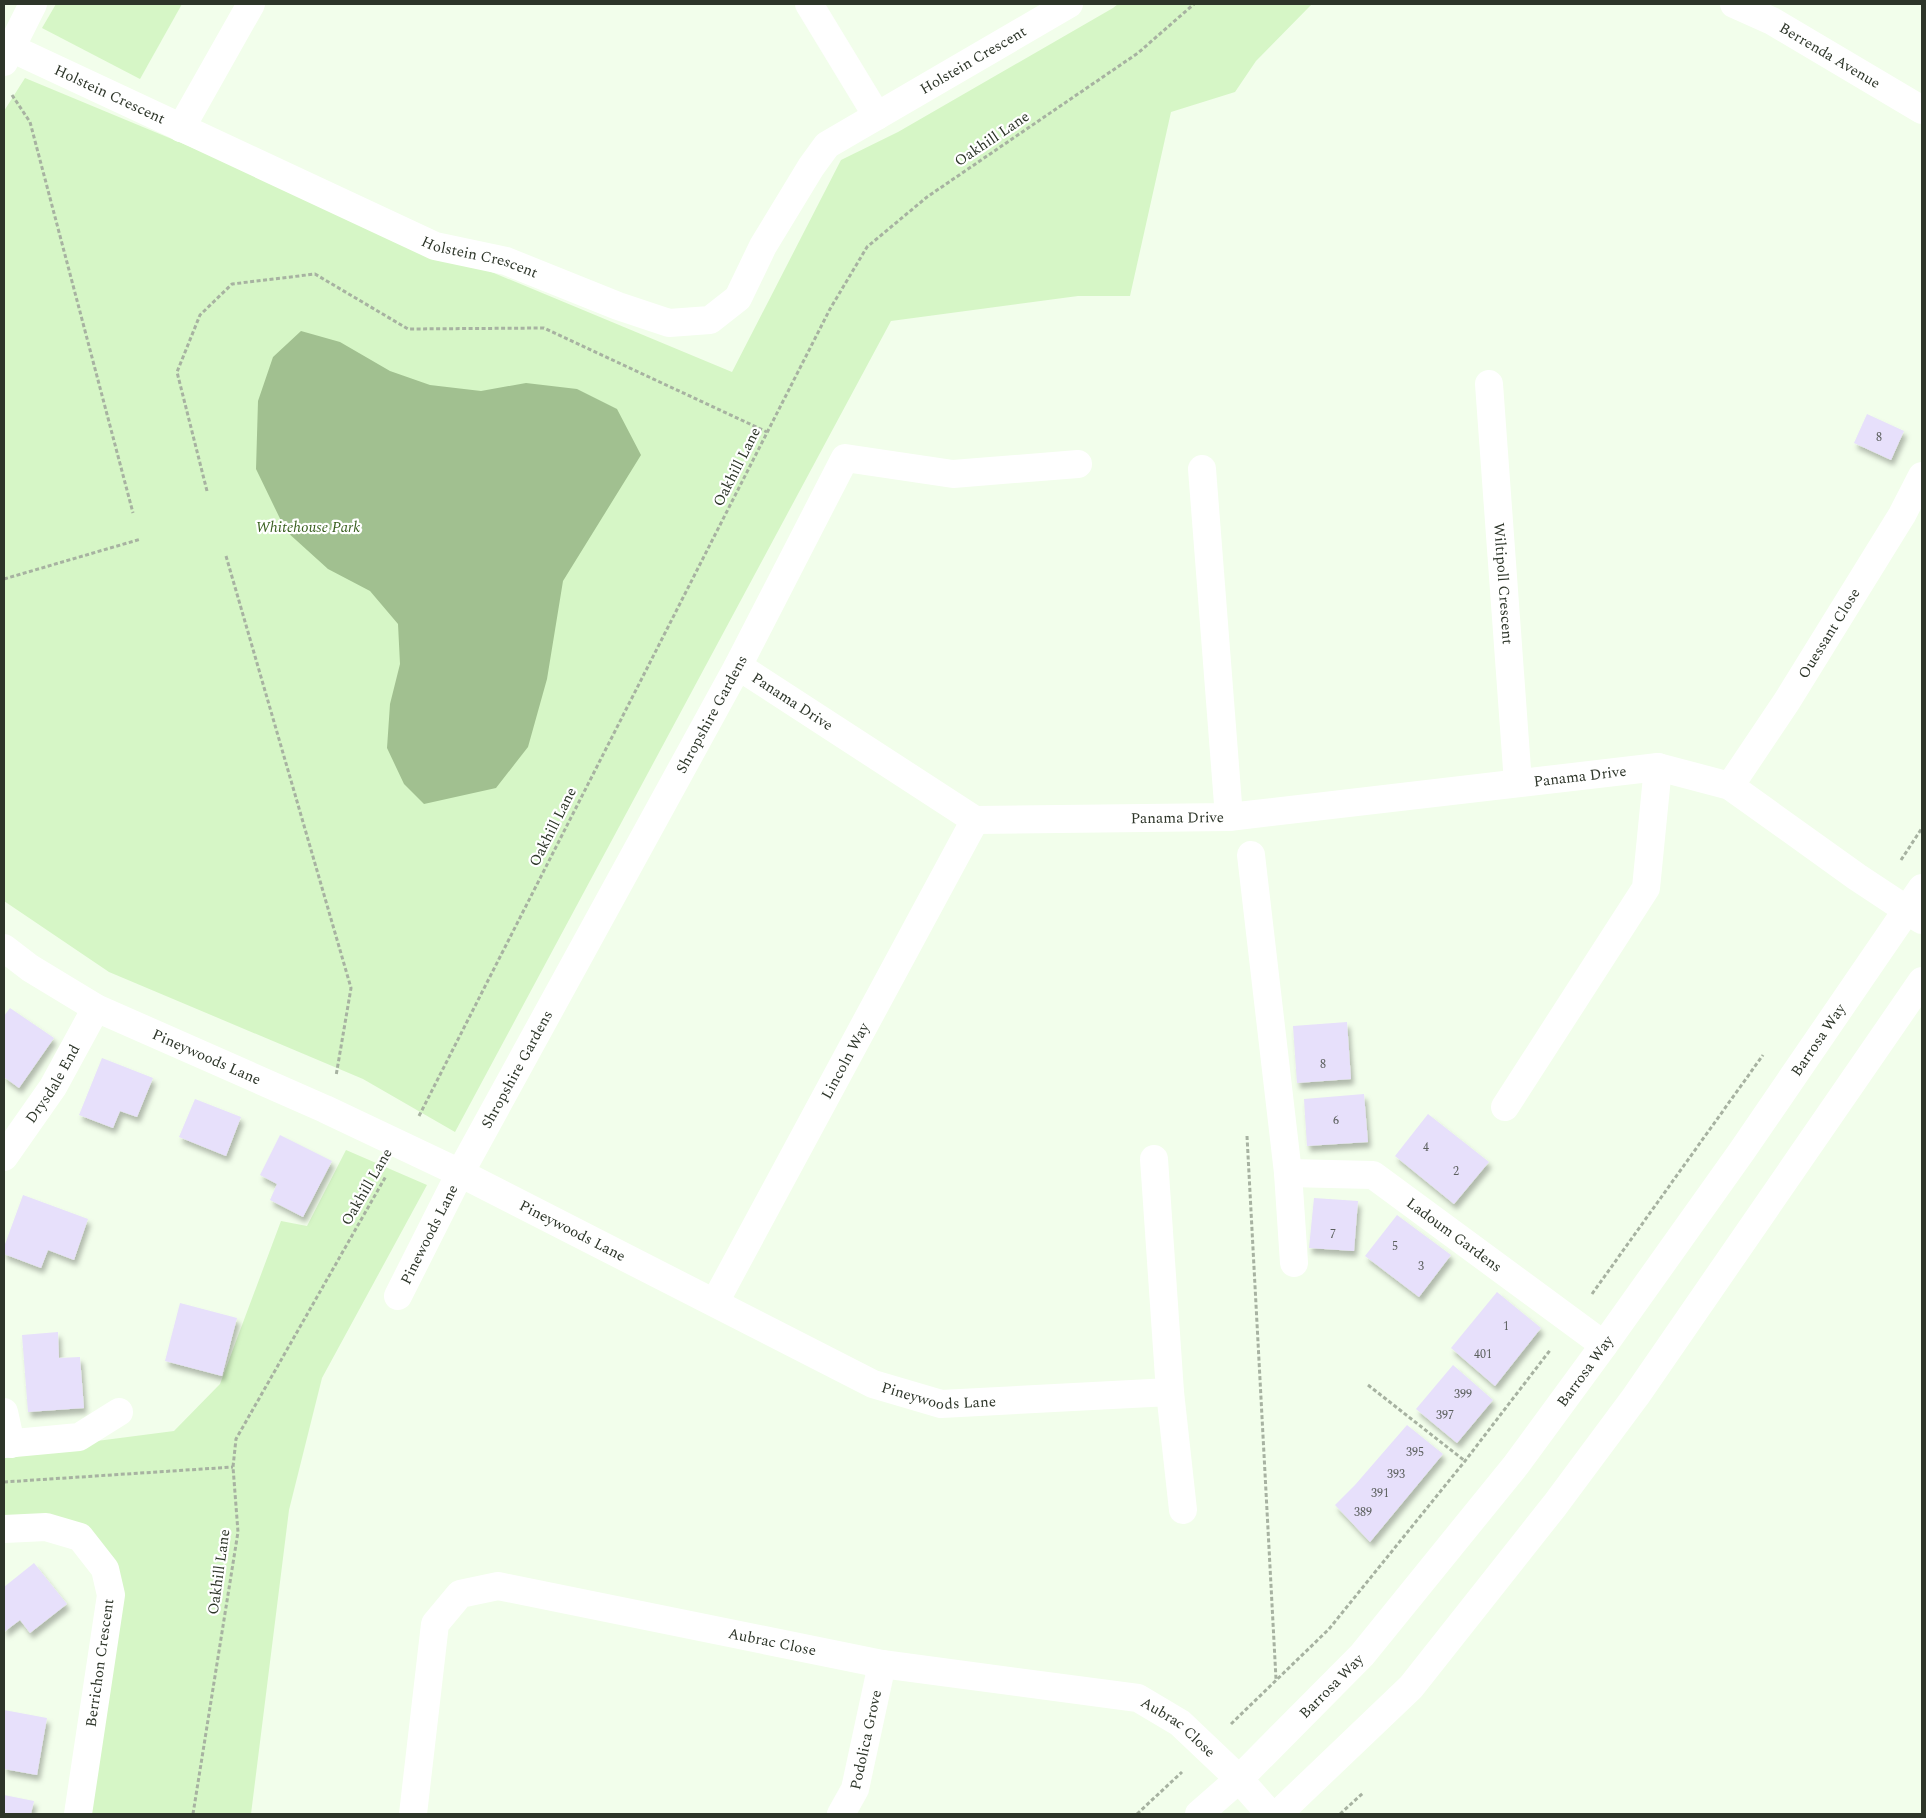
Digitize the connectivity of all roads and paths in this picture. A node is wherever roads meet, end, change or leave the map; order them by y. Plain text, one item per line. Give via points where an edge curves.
1 (33, 4) edge
2 (251, 4) edge
3 (809, 4) edge
4 (1069, 4) edge
5 (1194, 4) edge
6 (1734, 4) edge
7 (1778, 12) edge
8 (8, 55) edge
9 (9, 89) dead end
10 (1922, 110) edge
11 (877, 116) junction
12 (181, 128) junction
13 (1489, 384) dead end
14 (766, 432) junction
15 (1078, 464) dead end
16 (1202, 469) dead end
17 (1922, 476) edge
18 (207, 491) dead end
19 (133, 513) dead end
20 (141, 539) dead end
21 (226, 556) dead end
22 (4, 579) edge
23 (738, 666) junction
24 (1658, 766) junction
25 (1518, 783) junction
26 (1730, 786) junction
27 (1229, 817) junction
28 (975, 820) junction
29 (1251, 855) dead end
30 (1922, 888) edge
31 (1915, 915) edge
32 (4, 948) edge
33 (1922, 981) edge
34 (96, 1008) junction
35 (1505, 1106) dead end
36 (325, 1109) junction
37 (1247, 1134) dead end
38 (403, 1146) junction
39 (4, 1157) edge
40 (1154, 1159) dead end
41 (460, 1173) junction
42 (1288, 1173) junction
43 (1294, 1263) dead end
44 (398, 1296) dead end
45 (715, 1302) junction
46 (1604, 1346) junction
47 (1368, 1385) dead end
48 (1170, 1392) junction
49 (4, 1412) edge
50 (119, 1412) dead end
51 (7, 1444) edge
52 (1465, 1461) dead end
53 (233, 1467) junction
54 (4, 1482) edge
55 (1183, 1510) dead end
56 (4, 1530) edge
57 (882, 1664) junction
58 (1276, 1680) dead end
59 (1239, 1779) junction
60 (1363, 1792) dead end
61 (78, 1814) edge
62 (193, 1814) edge
63 (413, 1814) edge
64 (841, 1814) edge
65 (1199, 1814) edge
66 (1270, 1814) edge
67 (1278, 1814) edge
68 (1340, 1814) edge

1 - 8 street
2 - 12 street
3 - 11 street
4 - 11 street, Holstein Crescent
5 - 14 path, Oakhill Lane via 1138,53 927,197 867,247 830,309
6 - 7 street, Berrenda Avenue
7 - 10 street, Berrenda Avenue
8 - 12 street, Holstein Crescent
9 - 19 path via 30,122
11 - 12 street, Holstein Crescent via 827,145 763,246 738,298 710,320 669,323 618,306 506,260 435,246
13 - 25 street, Wiltipoll Crescent
14 - 18 path via 544,328 408,328 315,274 232,284 200,315 178,372
14 - 38 path, Oakhill Lane
15 - 23 street, Shropshire Gardens via 953,474 845,458
16 - 27 street
17 - 26 street, Ouessant Close via 1902,515 1792,693
20 - 22 path
21 - 36 path via 352,988 338,1068
23 - 28 street, Panama Drive
23 - 41 street, Shropshire Gardens
24 - 25 street, Panama Drive
24 - 26 street, Panama Drive
24 - 35 street via 1646,888
25 - 27 street, Panama Drive
26 - 31 street, Panama Drive
27 - 28 street, Panama Drive
28 - 45 street, Lincoln Way
29 - 42 street
30 - 31 street, Barrosa Way
31 - 46 street, Barrosa Way
32 - 34 street, Pineywoods Lane via 30,968
33 - 67 street via 1636,1396 1555,1505 1411,1687
34 - 36 street, Pineywoods Lane
34 - 39 street, Drysdale End via 53,1087
36 - 38 street, Pineywoods Lane
37 - 58 path
38 - 41 street, Pineywoods Lane
38 - 53 path, Oakhill Lane via 236,1438
40 - 48 street
41 - 44 street, Pinewoods Lane
41 - 45 street, Pineywoods Lane
42 - 43 street
42 - 46 street, Ladoum Gardens via 1373,1175
45 - 48 street, Pineywoods Lane via 873,1384 941,1404
46 - 59 street, Barrosa Way via 1516,1465 1362,1656
47 - 52 path
48 - 55 street
49 - 51 street
50 - 51 street via 79,1437
53 - 54 path
53 - 62 path, Oakhill Lane via 238,1532
56 - 61 street, Berrichon Crescent via 46,1526 80,1537 104,1569 111,1595
57 - 59 street, Aubrac Close via 1138,1698 1180,1723
57 - 63 street, Aubrac Close via 498,1586 460,1594 435,1624
57 - 64 street, Podolica Grove via 855,1789
59 - 65 street, Barrosa Way
59 - 66 street, Aubrac Close
60 - 68 path

